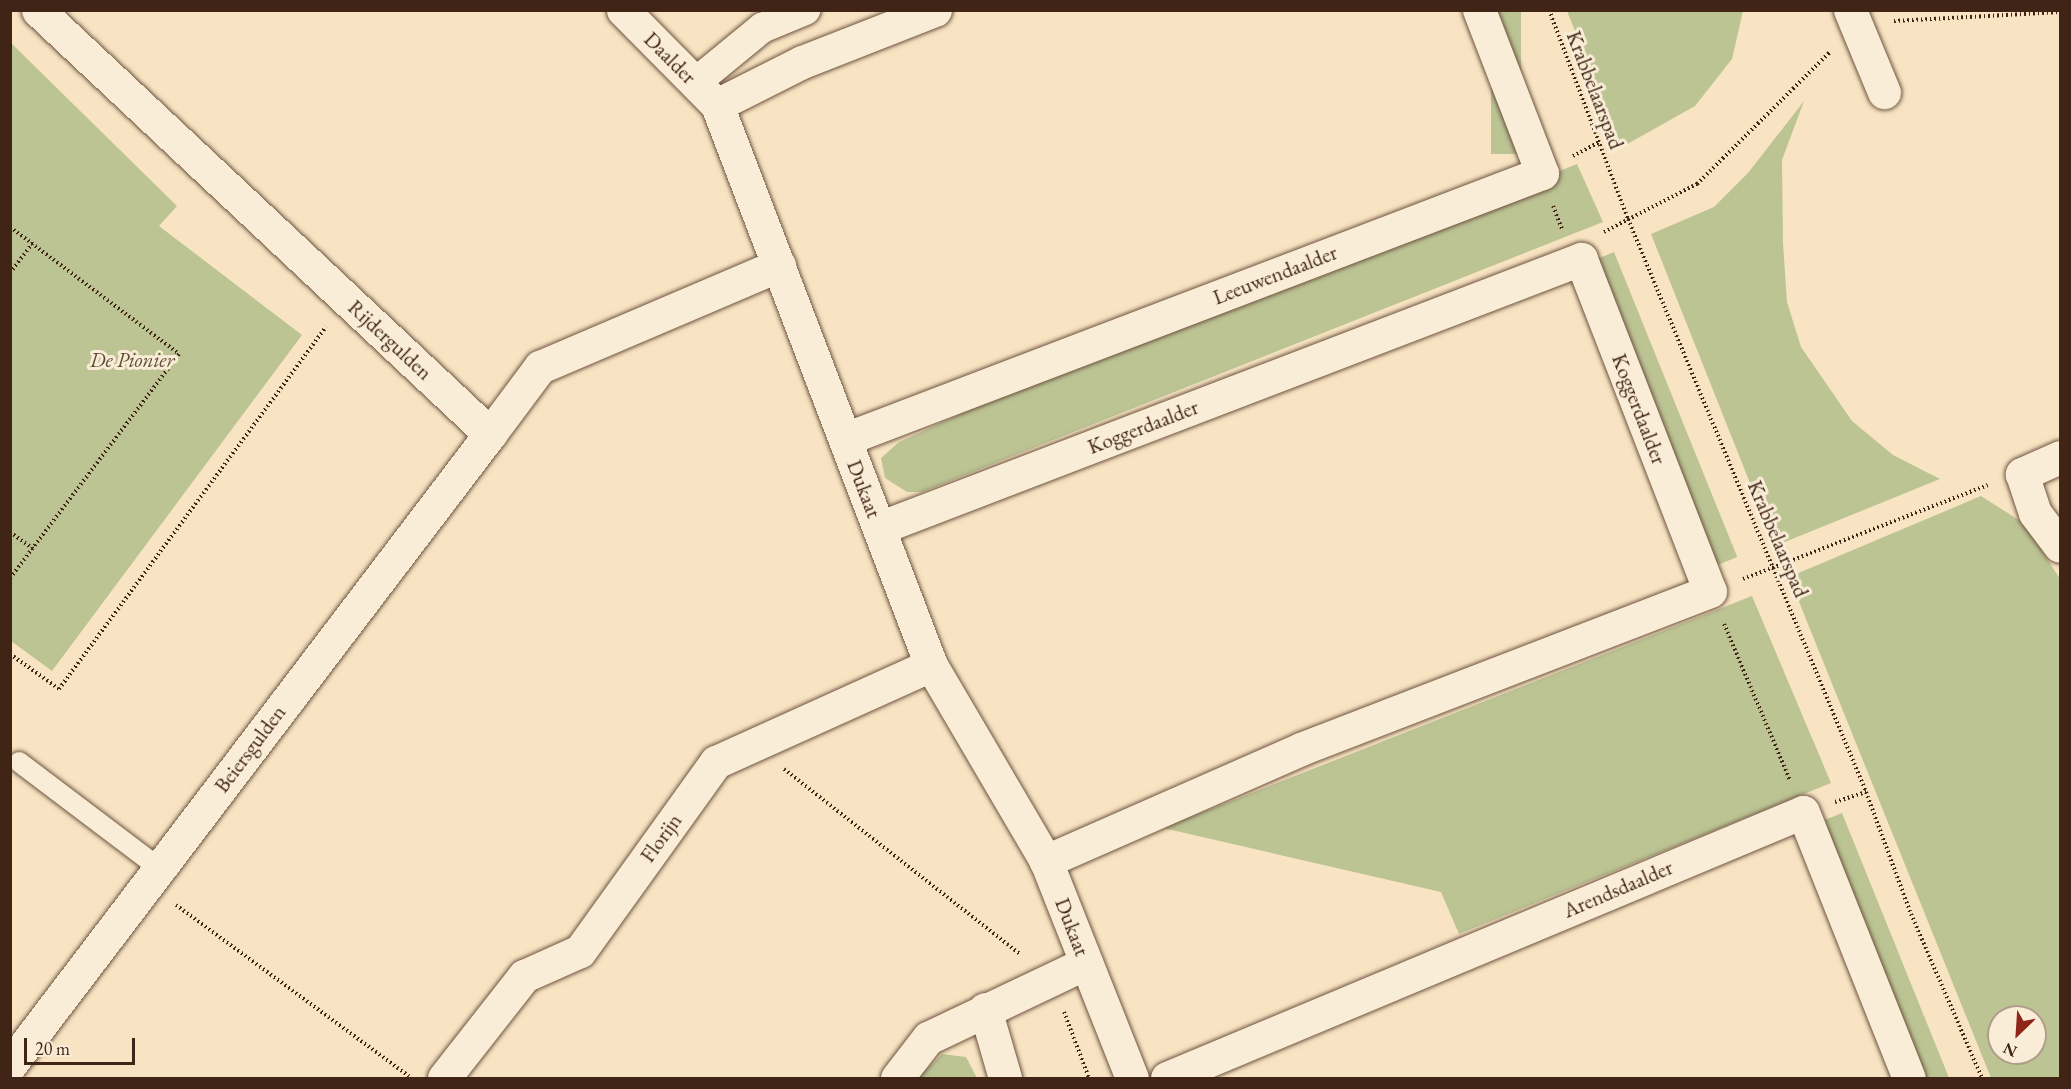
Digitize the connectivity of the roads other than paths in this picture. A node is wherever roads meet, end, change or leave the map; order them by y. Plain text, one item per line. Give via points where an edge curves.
1 (38, 10) edge
2 (623, 10) edge
3 (805, 10) edge
4 (935, 10) edge
5 (1479, 10) edge
6 (1852, 17) edge
7 (1884, 92) dead end
8 (706, 94) junction
9 (779, 265) junction
10 (490, 434) junction
11 (845, 439) junction
12 (2061, 457) edge
13 (879, 528) junction
14 (2061, 546) edge
15 (931, 665) junction
16 (19, 762) dead end
17 (1046, 861) junction
18 (153, 876) junction
19 (1086, 963) junction
20 (985, 1009) junction
21 (10, 1065) edge
22 (444, 1078) edge
23 (897, 1078) edge
24 (1005, 1078) edge
25 (1132, 1078) edge
26 (1167, 1078) edge
27 (1909, 1078) edge

1 - 10 street, Rijdergulden
2 - 8 street, Daalder
3 - 8 street via 762,28
4 - 8 street via 802,62
5 - 11 street, Leeuwendaalder via 1542,172
6 - 7 street
8 - 9 street, Dukaat
9 - 10 street via 540,367
9 - 11 street, Dukaat
10 - 18 street, Beiersgulden
11 - 13 street, Dukaat
12 - 14 street via 2022,474 2035,513
13 - 15 street, Dukaat
13 - 17 street, Koggerdaalder via 1576,261 1710,591 1301,749
15 - 17 street, Dukaat
15 - 22 street, Florijn via 716,762 580,951 524,976
16 - 18 lane
17 - 19 street, Dukaat
18 - 21 street, Beiersgulden
19 - 20 street
19 - 25 street, Dukaat
20 - 23 street via 928,1038
20 - 24 street
26 - 27 street, Arendsdaalder via 1803,812

